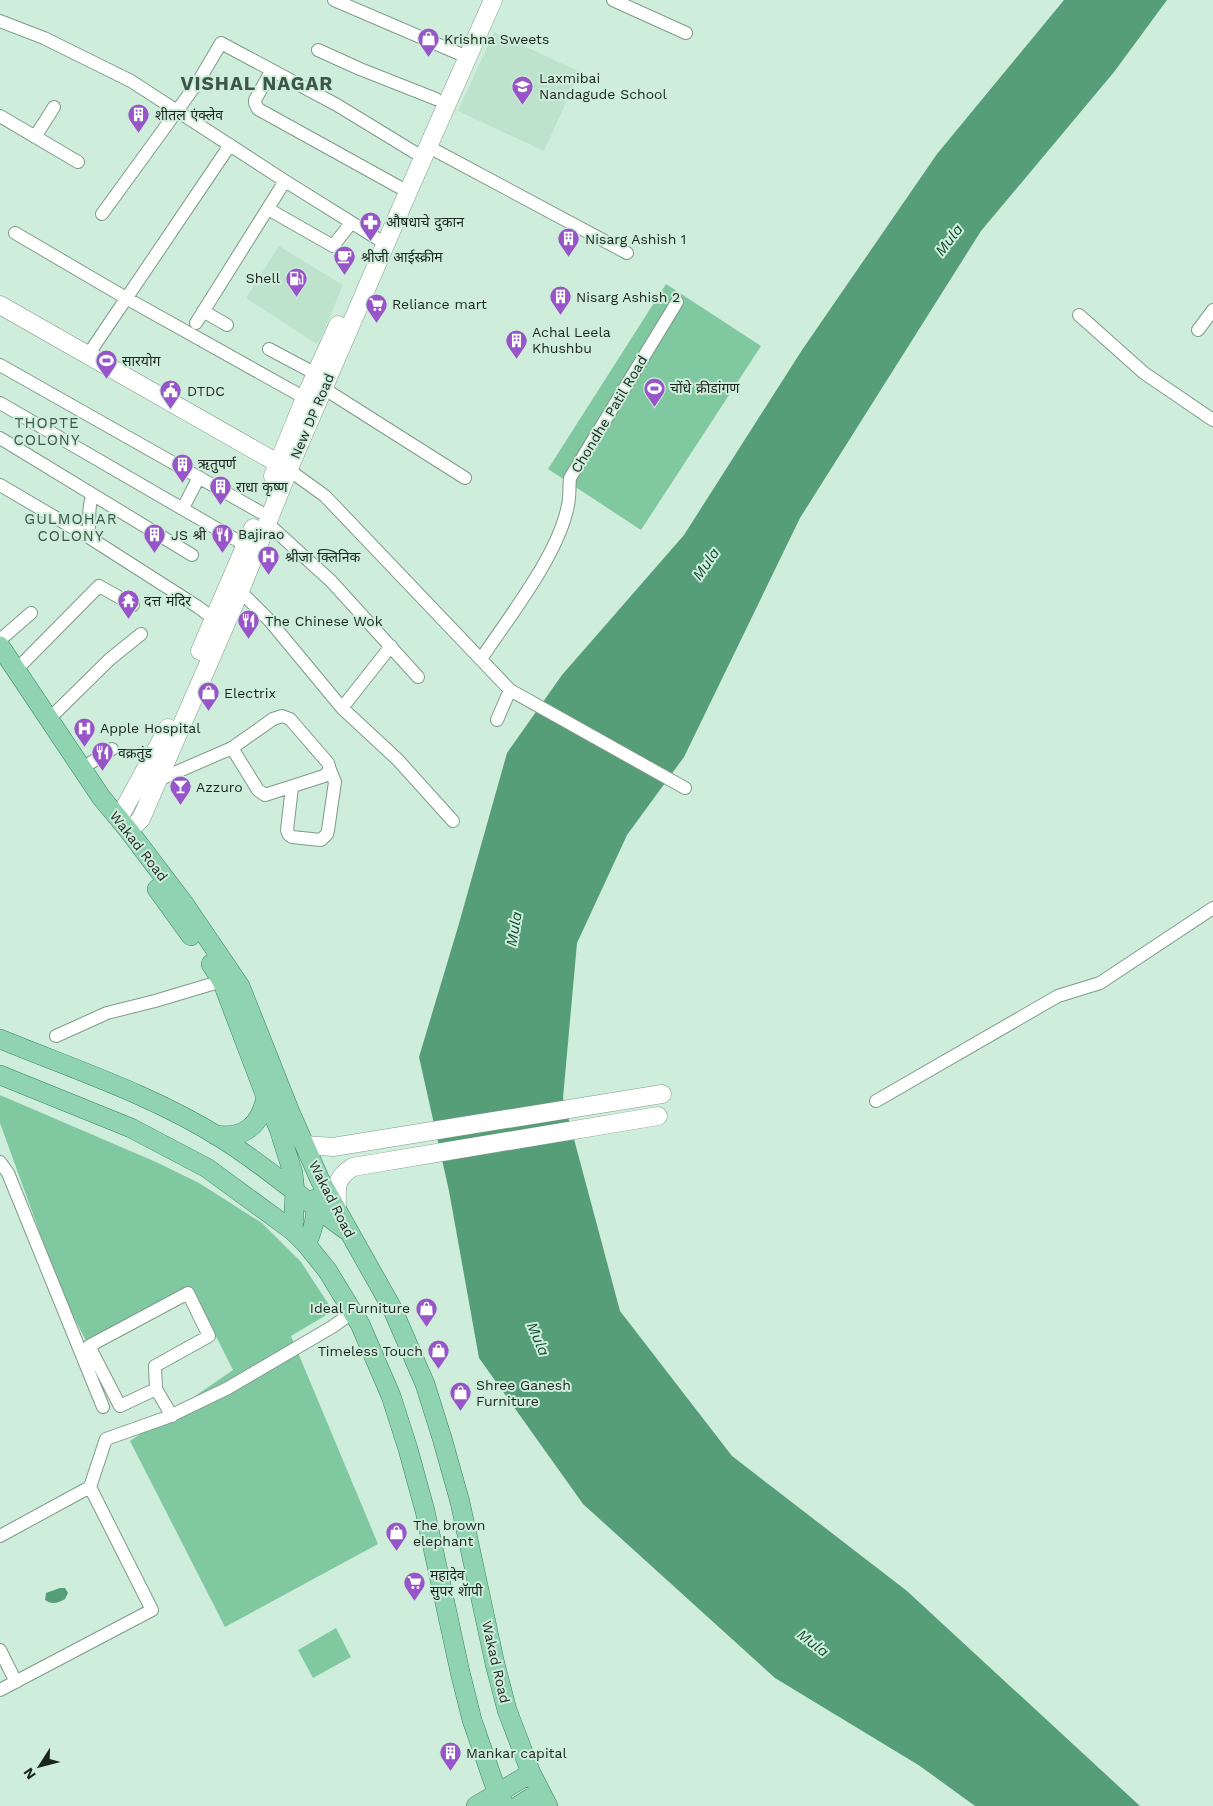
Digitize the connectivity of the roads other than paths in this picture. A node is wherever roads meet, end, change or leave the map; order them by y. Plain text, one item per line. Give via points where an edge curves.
1 (334, 0) edge
2 (480, 0) edge
3 (493, 0) edge
4 (613, 0) edge
5 (0, 21) edge
6 (686, 33) dead end
7 (318, 50) dead end
8 (461, 55) junction
9 (272, 70) junction
10 (436, 99) junction
11 (54, 107) dead end
12 (177, 110) junction
13 (0, 116) edge
14 (35, 137) junction
15 (230, 144) junction
16 (421, 149) junction
17 (78, 162) dead end
18 (285, 182) junction
19 (399, 187) junction
20 (268, 209) junction
21 (102, 214) dead end
22 (351, 222) junction
23 (15, 233) dead end
24 (378, 239) junction
25 (627, 253) dead end
26 (126, 298) junction
27 (677, 302) dead end
28 (0, 305) edge
29 (1213, 310) edge
30 (203, 311) junction
31 (1079, 315) dead end
32 (196, 323) dead end
33 (227, 325) dead end
34 (1198, 330) dead end
35 (269, 349) dead end
36 (88, 355) junction
37 (0, 365) edge
38 (319, 381) junction
39 (304, 398) junction
40 (0, 403) edge
41 (1213, 420) edge
42 (0, 438) edge
43 (284, 466) junction
44 (199, 477) junction
45 (465, 478) dead end
46 (0, 484) edge
47 (92, 495) junction
48 (183, 508) junction
49 (263, 517) junction
50 (86, 536) junction
51 (246, 545) junction
52 (192, 555) dead end
53 (240, 591) junction
54 (133, 605) dead end
55 (31, 613) dead end
56 (214, 619) junction
57 (141, 634) dead end
58 (0, 640) edge
59 (390, 646) junction
60 (0, 647) edge
61 (481, 659) junction
62 (8, 669) edge
63 (418, 677) dead end
64 (510, 690) junction
65 (342, 708) junction
66 (48, 720) junction
67 (497, 720) dead end
68 (232, 748) junction
69 (112, 749) dead end
70 (81, 769) junction
71 (330, 770) junction
72 (156, 781) junction
73 (292, 787) junction
74 (685, 788) dead end
75 (453, 821) dead end
76 (120, 829) junction
77 (1213, 908) edge
78 (222, 981) junction
79 (56, 1036) dead end
80 (0, 1039) edge
81 (0, 1075) edge
82 (662, 1094) dead end
83 (266, 1097) junction
84 (876, 1101) dead end
85 (658, 1116) dead end
86 (215, 1135) junction
87 (306, 1145) junction
88 (0, 1162) edge
89 (315, 1166) junction
90 (295, 1192) junction
91 (313, 1207) junction
92 (337, 1210) junction
93 (348, 1230) junction
94 (300, 1237) junction
95 (353, 1312) junction
96 (156, 1389) junction
97 (103, 1407) dead end
98 (172, 1416) junction
99 (90, 1487) junction
100 (0, 1536) edge
101 (0, 1650) edge
102 (16, 1682) junction
103 (0, 1690) edge
104 (531, 1773) junction
105 (501, 1799) edge
106 (544, 1799) edge
107 (476, 1806) edge
108 (518, 1806) edge

1 - 8 street
2 - 8 main road, New DP Road
3 - 8 main road, New DP Road
4 - 6 street
5 - 12 street via 44,38 131,81
7 - 10 street
8 - 10 main road, New DP Road
8 - 16 main road, New DP Road
9 - 12 street via 221,44
9 - 16 street
9 - 19 street via 256,100 258,108
10 - 16 main road, New DP Road
11 - 14 street
12 - 15 street
12 - 21 street
13 - 14 street
14 - 17 street
15 - 18 street
15 - 26 street
16 - 19 main road, New DP Road
16 - 25 street
16 - 38 main road, New DP Road
18 - 20 street
18 - 22 street
19 - 24 main road, New DP Road
20 - 22 street via 333,246
20 - 30 street
22 - 24 street
23 - 26 street
24 - 38 main road, New DP Road
26 - 36 street
26 - 39 street
27 - 61 street, Chondhe Patil Road via 570,478 568,504 560,532
28 - 36 main road
29 - 34 street
30 - 32 street
30 - 33 street
31 - 41 street via 1144,373
35 - 38 street
36 - 43 main road
37 - 44 street
38 - 39 main road, New DP Road
38 - 43 main road, New DP Road
38 - 45 street
39 - 43 main road, New DP Road
40 - 48 street
42 - 47 street
43 - 49 main road, New DP Road
43 - 61 street via 325,496
44 - 48 street
44 - 49 street
46 - 50 street
47 - 50 street via 90,527
47 - 52 street
48 - 51 street
49 - 51 main road, New DP Road
49 - 53 main road, New DP Road
49 - 59 street via 331,581
50 - 56 street
51 - 56 main road, New DP Road
53 - 65 street via 269,620
53 - 72 main road, New DP Road
54 - 62 street via 99,586
55 - 58 street
56 - 76 main road, New DP Road
57 - 66 street via 110,659
59 - 63 street
59 - 65 street
60 - 62 main road, Wakad Road
61 - 64 street
62 - 66 main road, Wakad Road
62 - 76 main road, Wakad Road via 60,760 91,803
64 - 67 street
64 - 74 street
65 - 75 street via 398,760
66 - 70 main road, Wakad Road
68 - 71 street via 282,716 290,718 328,763
68 - 72 street
68 - 73 street via 258,790 265,795
69 - 70 street
70 - 76 main road, Wakad Road
71 - 73 street via 324,776
71 - 73 street via 334,782 327,834 321,840 289,835
72 - 76 main road, New DP Road via 140,819
76 - 78 main road, Wakad Road
76 - 87 main road, Wakad Road via 185,905 240,986
77 - 84 street via 1100,983 1058,996
78 - 79 street via 107,1012
78 - 83 main road, Wakad Road
80 - 86 main road via 145,1097
81 - 94 main road via 170,1147 206,1168
82 - 87 main road via 333,1147
83 - 86 main road via 260,1114 249,1128 236,1135
83 - 90 main road, Wakad Road via 294,1173
85 - 92 main road via 353,1167 343,1173 337,1186
86 - 90 main road
87 - 89 main road, Wakad Road
88 - 97 street via 8,1173
89 - 91 main road
89 - 92 main road, Wakad Road
90 - 91 main road
90 - 94 main road, Wakad Road
91 - 93 main road
91 - 94 main road via 314,1229
92 - 93 main road, Wakad Road
93 - 104 main road, Wakad Road via 392,1308 425,1384 460,1502 507,1710
94 - 95 main road via 327,1270
95 - 98 street via 228,1388
95 - 105 main road via 384,1380 408,1448 468,1702
96 - 96 street via 120,1406 88,1346 188,1293 209,1336 155,1366
96 - 98 street
98 - 99 street via 106,1439
99 - 100 street
99 - 102 street via 152,1610
101 - 102 street
102 - 103 street
104 - 105 main road
104 - 106 main road, Wakad Road
105 - 107 main road
106 - 108 main road

